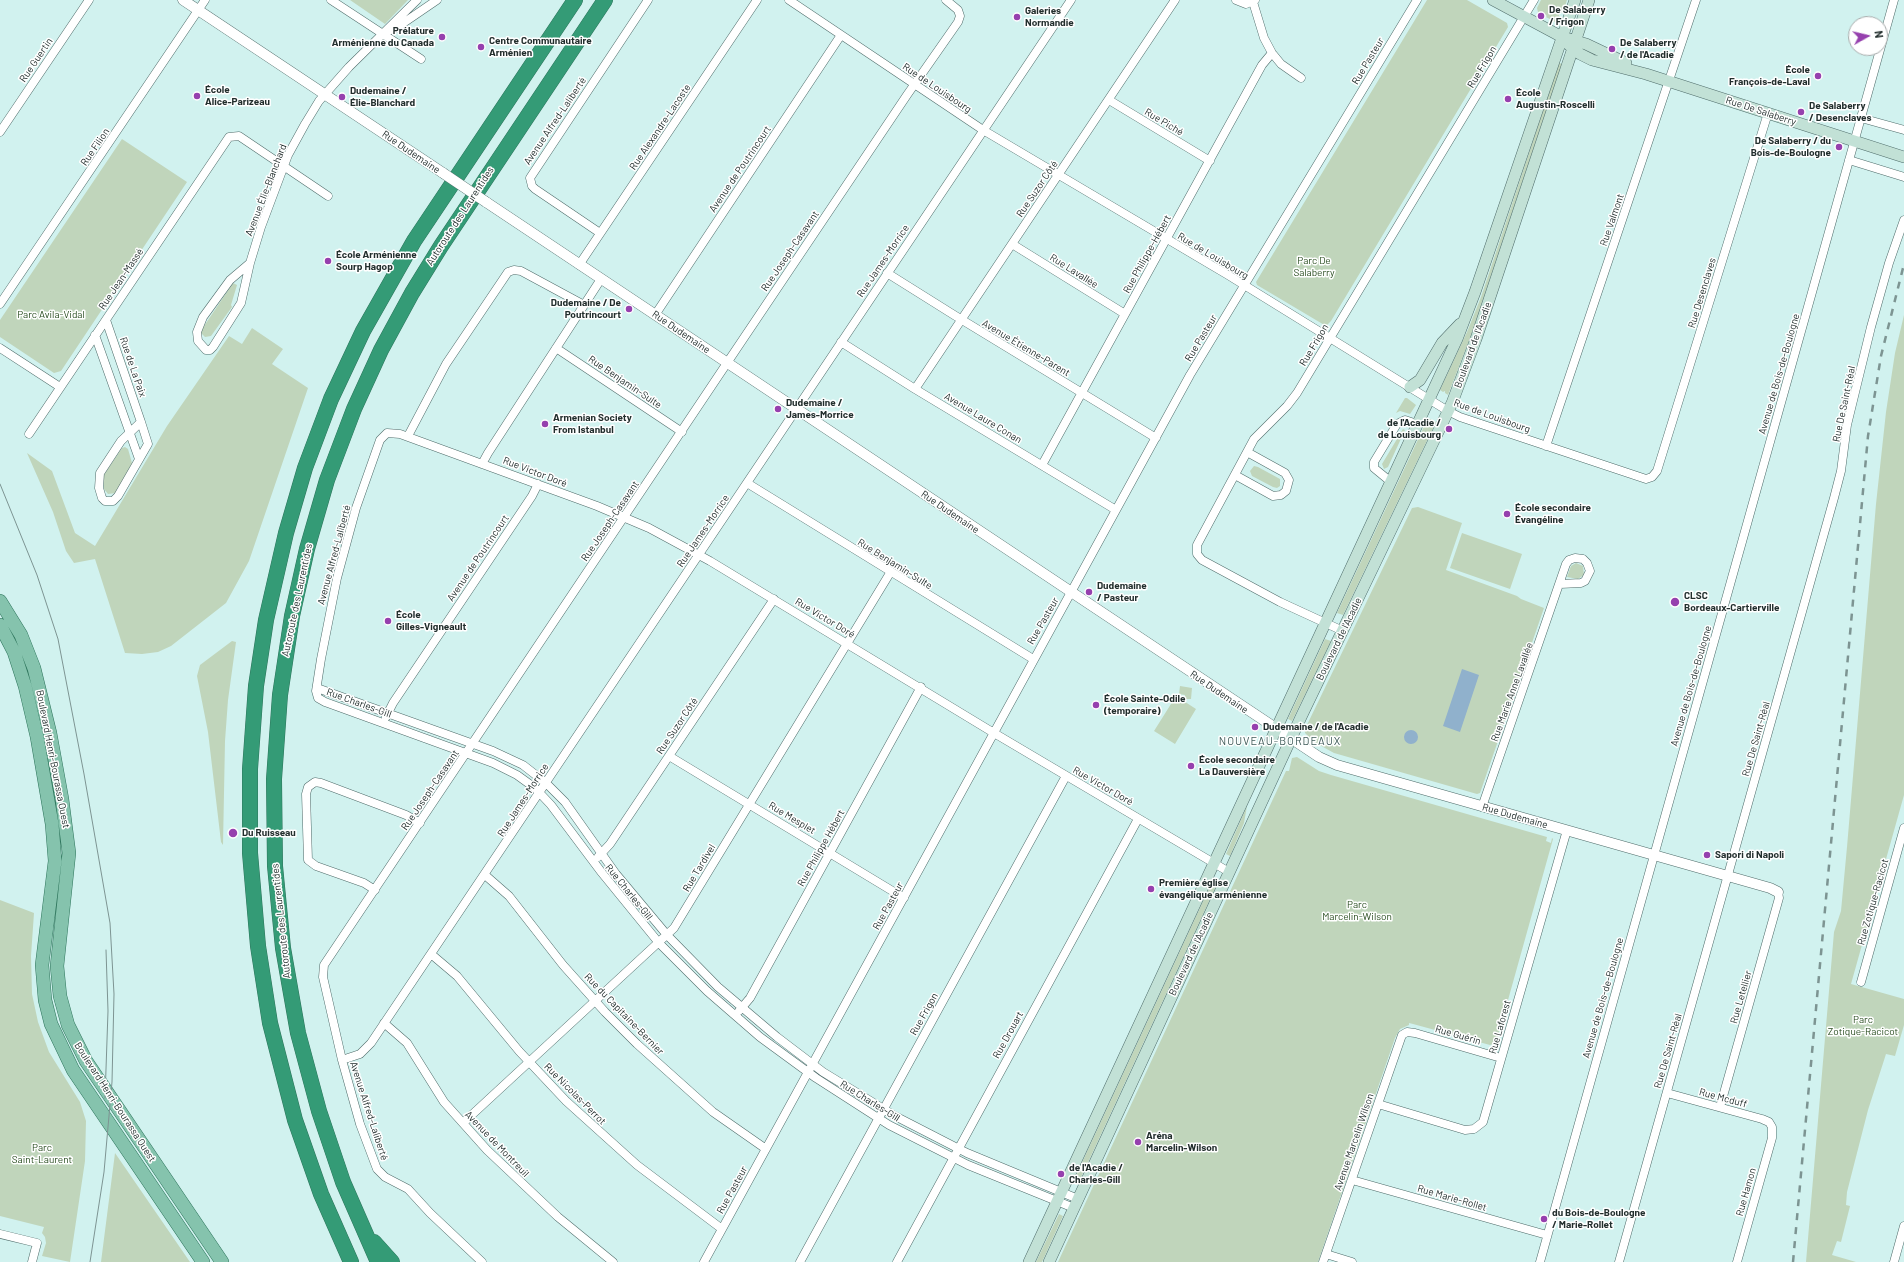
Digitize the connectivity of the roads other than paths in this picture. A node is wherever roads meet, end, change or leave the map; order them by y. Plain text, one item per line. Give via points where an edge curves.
1 (89, 0) edge
2 (182, 0) edge
3 (205, 0) edge
4 (331, 0) edge
5 (417, 0) edge
6 (437, 0) edge
7 (575, 0) edge
8 (605, 0) edge
9 (648, 0) edge
10 (757, 0) edge
11 (789, 0) edge
12 (946, 0) edge
13 (1071, 0) edge
14 (1175, 0) edge
15 (1236, 0) edge
16 (1417, 0) edge
17 (1493, 0) edge
18 (1534, 0) edge
19 (1575, 0) edge
20 (1589, 0) edge
21 (1696, 0) edge
22 (1894, 0) edge
23 (1254, 1) edge
24 (198, 10) junction
25 (1524, 17) junction
26 (382, 33) junction
27 (841, 35) junction
28 (1562, 37) junction
29 (1574, 45) junction
30 (1272, 53) junction
31 (421, 59) dead end
32 (1301, 78) dead end
33 (1669, 81) junction
34 (915, 85) junction
35 (325, 95) junction
36 (1109, 100) junction
37 (1768, 113) junction
38 (1861, 118) junction
39 (983, 130) junction
40 (1904, 130) edge
41 (0, 132) edge
42 (1855, 141) junction
43 (1876, 147) junction
44 (1904, 153) edge
45 (1904, 157) edge
46 (1210, 160) junction
47 (1849, 160) junction
48 (284, 167) junction
49 (1059, 176) junction
50 (1904, 177) edge
51 (328, 196) dead end
52 (1904, 220) edge
53 (600, 233) junction
54 (1166, 240) junction
55 (1012, 244) junction
56 (250, 264) junction
57 (579, 264) junction
58 (887, 273) junction
59 (601, 279) junction
60 (1244, 286) junction
61 (0, 304) edge
62 (584, 305) junction
63 (1125, 314) junction
64 (655, 315) junction
65 (106, 320) junction
66 (961, 320) junction
67 (1465, 320) junction
68 (95, 335) junction
69 (1330, 339) junction
70 (841, 342) junction
71 (0, 348) edge
72 (556, 348) junction
73 (727, 362) junction
74 (60, 387) junction
75 (1410, 387) junction
76 (915, 389) junction
77 (1082, 393) junction
78 (1429, 399) junction
79 (796, 409) junction
80 (1448, 411) junction
81 (141, 422) junction
82 (1417, 424) junction
83 (130, 432) junction
84 (682, 432) junction
85 (387, 433) joint
86 (29, 434) dead end
87 (408, 436) junction
88 (1156, 438) junction
89 (1546, 446) junction
90 (1247, 452) junction
91 (139, 459) junction
92 (482, 464) junction
93 (1042, 465) junction
94 (1235, 475) junction
95 (1652, 477) joint
96 (1391, 482) junction
97 (747, 483) junction
98 (538, 484) junction
99 (1116, 510) junction
100 (625, 517) junction
101 (698, 555) junction
102 (890, 573) junction
103 (1560, 584) dead end
104 (1071, 592) junction
105 (774, 599) junction
106 (0, 601) edge
107 (1325, 623) junction
108 (0, 625) edge
109 (1343, 631) junction
110 (848, 644) junction
111 (1033, 659) junction
112 (921, 687) junction
113 (317, 688) junction
114 (387, 713) junction
115 (384, 723) junction
116 (1276, 729) junction
117 (994, 733) junction
118 (1291, 740) junction
119 (473, 743) junction
120 (466, 753) junction
121 (669, 756) junction
122 (1066, 776) junction
123 (546, 783) junction
124 (540, 793) junction
125 (749, 804) junction
126 (1482, 806) junction
127 (1138, 819) junction
128 (420, 823) junction
129 (1904, 828) edge
130 (1567, 830) junction
131 (1903, 838) edge
132 (829, 853) junction
133 (601, 854) junction
134 (1654, 855) junction
135 (592, 862) junction
136 (1214, 864) junction
137 (1229, 872) junction
138 (485, 875) junction
139 (1728, 876) junction
140 (375, 890) junction
141 (1778, 892) joint
142 (904, 898) junction
143 (667, 935) junction
144 (659, 943) junction
145 (431, 954) junction
146 (324, 968) joint
147 (1860, 982) dead end
148 (595, 1002) junction
149 (742, 1008) junction
150 (735, 1016) junction
151 (384, 1023) junction
152 (1409, 1032) joint
153 (1501, 1058) junction
154 (342, 1060) junction
155 (529, 1063) junction
156 (813, 1064) junction
157 (808, 1072) junction
158 (1667, 1093) junction
159 (1378, 1104) junction
160 (1720, 1107) junction
161 (883, 1110) junction
162 (878, 1119) junction
163 (462, 1123) junction
164 (1772, 1127) joint
165 (766, 1149) junction
166 (958, 1149) junction
167 (953, 1158) junction
168 (1352, 1180) junction
169 (321, 1194) junction
170 (1060, 1196) junction
171 (1076, 1203) junction
172 (1904, 1226) edge
173 (362, 1227) junction
174 (722, 1229) junction
175 (0, 1234) edge
176 (1547, 1235) junction
177 (1325, 1258) edge
178 (32, 1262) edge
179 (203, 1262) edge
180 (222, 1262) edge
181 (344, 1262) edge
182 (351, 1262) edge
183 (378, 1262) edge
184 (392, 1262) edge
185 (482, 1262) edge
186 (613, 1262) edge
187 (704, 1262) edge
188 (800, 1262) edge
189 (897, 1262) edge
190 (1029, 1262) edge
191 (1048, 1262) edge
192 (1352, 1262) edge
193 (1540, 1262) edge
194 (1619, 1262) edge
195 (1737, 1262) edge
196 (1894, 1262) edge

1 - 41 street, Rue Guertin
2 - 24 street, Rue Dudemaine
3 - 24 street, Rue Filion
4 - 26 street
5 - 26 street, Avenue Élie-Blanchard
6 - 26 street, Avenue Élie-Blanchard via 396,28
7 - 169 highway via 418,235 363,331 316,437 292,510 275,577 259,664 252,728 249,810 252,891 260,964 276,1046 297,1126
8 - 173 highway, Autoroute des Laurentides via 441,246 390,331 362,389 333,463 311,532 295,600 280,695 275,756 274,826 279,914 288,982 305,1064 332,1153
9 - 53 street, Avenue Alfred-Laliberté via 530,178 535,189
10 - 53 street, Rue Alexandre-Lacoste
11 - 27 street, Rue de Louisbourg
12 - 34 street, Rue Joseph-Casavant via 958,10 959,20
13 - 39 street, Rue James-Morrice
14 - 36 street, Rue Suzor Côté
15 - 23 street via 1244,4
16 - 60 street, Rue Pasteur
17 - 25 main road, Rue De Salaberry
18 - 25 street, Rue Frigon
19 - 28 main road, Boulevard de l'Acadie
20 - 29 main road, Boulevard de l'Acadie
21 - 33 street, Rue Valmont
22 - 38 street, Avenue de Bois-de-Boulogne
23 - 30 street via 1264,38
24 - 35 street, Rue Dudemaine
24 - 61 street, Rue Filion
25 - 28 main road, Rue De Salaberry
25 - 69 street, Rue Frigon
26 - 31 street
26 - 35 street, Avenue Élie-Blanchard
27 - 34 street, Rue de Louisbourg
27 - 64 street, Avenue de Poutrincourt
28 - 29 main road, Rue De Salaberry
28 - 67 main road, Boulevard de l'Acadie
29 - 33 main road, Rue De Salaberry via 1580,54 1592,60
29 - 80 main road, Boulevard de l'Acadie via 1476,339
30 - 32 street via 1285,67
30 - 46 street, Rue Philippe-Hébert via 1262,65
33 - 37 main road, Rue De Salaberry
33 - 89 street, Rue Valmont
34 - 39 street, Rue de Louisbourg
34 - 73 street, Rue Joseph-Casavant
35 - 48 street, Avenue Élie-Blanchard via 305,124
35 - 57 street, Rue Dudemaine, bridge
36 - 46 street, Rue Piché
36 - 49 street, Rue Suzor Côté
37 - 42 main road, Rue De Salaberry
37 - 95 street, Rue Desenclaves via 1660,464
38 - 40 street
38 - 42 street, Avenue de Bois-de-Boulogne
39 - 49 street, Rue de Louisbourg
39 - 58 street, Rue James-Morrice
42 - 43 main road, Rue De Salaberry
42 - 47 street, Avenue de Bois-de-Boulogne
43 - 44 main road, Rue De Salaberry
43 - 45 main road, Rue De Salaberry
46 - 54 street, Rue Philippe-Hébert
47 - 50 street
47 - 134 street, Avenue de Bois-de-Boulogne
48 - 51 street
48 - 56 street, Avenue Élie-Blanchard
48 - 65 street, Rue Jean-Massé via 239,136 232,135
49 - 54 street, Rue de Louisbourg
49 - 55 street, Rue Suzor Côté
52 - 139 street, Rue De Saint-Réal via 1871,328 1847,425 1841,471 1834,498
53 - 57 street, Rue Alexandre-Lacoste
54 - 60 street, Rue de Louisbourg
54 - 63 street, Rue Philippe-Hébert
55 - 63 street, Rue Lavallée
55 - 66 street, Rue Suzor Côté
56 - 56 street, Avenue Élie-Blanchard via 230,280 203,317 197,332 198,341 206,350 213,347 241,303
57 - 59 street, Rue Dudemaine
58 - 66 street, Avenue Étienne-Parent
58 - 70 street, Rue James-Morrice
59 - 62 street
59 - 64 street, Rue Dudemaine
60 - 69 street, Rue de Louisbourg
60 - 88 street, Rue Pasteur
62 - 72 street
62 - 87 street via 521,271 508,272 446,364
63 - 77 street, Rue Philippe-Hébert
64 - 73 street, Rue Dudemaine
65 - 68 street, Rue Jean-Massé
65 - 81 street, Rue de La Paix
66 - 76 street, Rue Suzor Côté
66 - 77 street, Avenue Étienne-Parent
67 - 75 main road via 1442,343 1420,380
67 - 78 main road, Boulevard de l'Acadie
68 - 74 street, Rue Jean-Massé
68 - 83 street
69 - 75 street, Rue de Louisbourg
69 - 90 street, Rue Frigon via 1293,399 1257,436
70 - 76 street, Avenue Laure Conan
70 - 79 street, Rue James-Morrice
71 - 74 street
72 - 84 street, Rue Benjamin-Sulte
72 - 92 street
73 - 79 street, Rue Dudemaine
73 - 84 street, Rue Joseph-Casavant
74 - 86 street, Rue Jean-Massé
75 - 78 street, Rue de Louisbourg
76 - 93 street, Avenue Laure Conan
77 - 88 street, Avenue Étienne-Parent
77 - 93 street, Rue Philippe-Hébert
78 - 80 street, Rue de Louisbourg
78 - 82 main road, Boulevard de l'Acadie
79 - 97 street, Rue James-Morrice
79 - 104 street, Rue Dudemaine
80 - 89 street, Rue de Louisbourg
80 - 109 main road, Boulevard de l'Acadie
81 - 83 street, Rue de La Paix
81 - 91 street, Rue de La Paix via 148,444
82 - 96 main road, Boulevard de l'Acadie
82 - 96 street via 1405,420 1397,424 1373,464 1374,468
83 - 91 street
83 - 91 street, Rue de La Paix via 121,441 99,477 100,493 105,501 115,500
84 - 100 street, Rue Joseph-Casavant
85 - 87 street, Rue Victor Doré via 395,432
85 - 113 street, Avenue Alfred-Laliberté via 378,444 345,545 327,624
87 - 92 street, Rue Victor Doré
88 - 99 street, Rue Pasteur
89 - 95 street, Rue de Louisbourg via 1640,477
90 - 94 street, Rue Frigon
90 - 94 street via 1285,473 1289,480 1286,491 1279,496 1273,496
92 - 98 street, Rue Victor Doré
93 - 99 street, Avenue Laure Conan
94 - 107 street, Rue Frigon via 1196,545 1197,554 1202,560
96 - 107 main road, Boulevard de l'Acadie
97 - 101 street, Rue James-Morrice
97 - 102 street, Rue Benjamin-Sulte
98 - 100 street, Rue Victor Doré
98 - 114 street, Avenue de Poutrincourt
99 - 104 street, Rue Pasteur
100 - 101 street, Rue Victor Doré
100 - 119 street, Rue Joseph-Casavant
101 - 105 street, Rue Victor Doré
101 - 123 street, Rue James-Morrice
102 - 110 street, Rue Tardivel
102 - 111 street, Rue Benjamin-Sulte
103 - 126 street, Rue Marie Anne Lavallée
104 - 111 street, Rue Pasteur
104 - 116 street, Rue Dudemaine
105 - 110 street, Rue Victor Doré
105 - 121 street, Rue Suzor Côté
106 - 180 main road, Boulevard Henri-Bourassa Ouest via 21,635 34,668 50,733 62,799 69,853 58,966 60,996 68,1025 86,1061
107 - 109 street, Rue Frigon
107 - 116 main road, Boulevard de l'Acadie
108 - 179 main road, Boulevard Henri-Bourassa Ouest via 14,652 27,693 52,824 55,862 42,965 45,1000 51,1024 73,1070
109 - 118 main road, Boulevard de l'Acadie
110 - 112 street, Rue Victor Doré
110 - 125 street, Rue Tardivel
111 - 117 street, Rue Pasteur
112 - 117 street, Rue Victor Doré
112 - 132 street, Rue Philippe Hébert
113 - 114 street, Rue Charles-Gill
113 - 115 street, Rue Charles-Gill via 317,696 322,701
114 - 115 street, Avenue de Poutrincourt
114 - 119 street, Rue Charles-Gill
115 - 120 street, Rue Charles-Gill
116 - 118 street, Rue Dudemaine
116 - 136 main road, Boulevard de l'Acadie
117 - 122 street, Rue Victor Doré
117 - 142 street, Rue Pasteur
118 - 126 street, Rue Dudemaine via 1319,758 1334,764
118 - 137 main road, Boulevard de l'Acadie
119 - 120 street, Rue Joseph-Casavant
119 - 123 street, Rue Charles-Gill via 516,761
120 - 124 street, Rue Charles-Gill via 506,768
120 - 128 street, Rue Joseph-Casavant
121 - 125 street, Rue Mesplet
121 - 133 street, Rue Suzor Côté
122 - 127 street, Rue Victor Doré
122 - 161 street, Rue Frigon
123 - 124 street, Rue James-Morrice
123 - 133 street, Rue Charles-Gill via 565,802
124 - 135 street, Rue Charles-Gill via 560,816
124 - 138 street, Rue James-Morrice
125 - 132 street, Rue Mesplet
125 - 143 street, Rue Tardivel via 676,925
126 - 130 street, Rue Dudemaine
127 - 136 street, Rue Victor Doré
127 - 166 street, Rue Drouart
128 - 140 street, Rue Joseph-Casavant
128 - 140 street via 406,815 321,783 312,783 308,788 308,860 316,866 364,883
129 - 131 street, Rue Zotique-Racicot
130 - 134 street, Rue Dudemaine
130 - 153 street, Rue Laforest
131 - 147 street, Rue Zotique-Racicot
132 - 142 street, Rue Mesplet
132 - 149 street, Rue Philippe Hébert via 750,998
133 - 135 street, Rue Suzor Côté
133 - 143 street, Rue Charles-Gill
134 - 139 street, Rue Dudemaine
134 - 176 street, Avenue de Bois-de-Boulogne
135 - 144 street, Rue Charles-Gill
136 - 137 street, Rue Victor Doré
136 - 170 main road, Boulevard de l'Acadie
137 - 171 main road, Boulevard de l'Acadie
138 - 145 street, Rue James-Morrice
138 - 148 street, Rue du Capitaine-Bernier via 512,900
139 - 141 street, Rue Dudemaine
139 - 158 street, Rue De Saint-Réal
140 - 146 street, Rue Joseph-Casavant
141 - 160 street, Rue Letellier via 1779,898
142 - 156 street, Rue Pasteur
143 - 144 street, Rue Tardivel
143 - 149 street, Rue Charles-Gill
144 - 148 street, Rue Tardivel
144 - 150 street, Rue Charles-Gill
145 - 151 street, Rue James-Morrice
145 - 155 street, Rue Nicolas-Perrot via 453,972
146 - 154 street, Avenue Alfred-Laliberté via 323,977
148 - 155 street, Rue Tardivel
148 - 165 street, Rue du Capitaine-Bernier via 686,1089
149 - 150 street, Rue Philippe Hébert
149 - 156 street, Rue Charles-Gill
150 - 157 street, Rue Charles-Gill
151 - 154 street, Rue James-Morrice via 364,1051
151 - 163 street, Avenue de Montreuil via 407,1043 438,1094
152 - 153 street, Rue Guérin
152 - 159 street, Avenue Marcelin Wilson via 1400,1039
153 - 159 street, Rue Laforest via 1484,1119 1474,1129 1462,1129
154 - 185 street, Avenue Alfred-Laliberté via 360,1124 378,1171 408,1189
155 - 163 street, Rue Tardivel
155 - 174 street, Rue Nicolas-Perrot via 624,1155
156 - 157 street, Rue Pasteur
156 - 161 street, Rue Charles-Gill
157 - 162 street, Rue Charles-Gill
157 - 165 street, Rue Pasteur
158 - 160 street, Rue Mcduff
158 - 194 street, Rue De Saint-Réal
159 - 168 street, Avenue Marcelin Wilson
160 - 164 street, Rue Mcduff via 1762,1119 1769,1122
161 - 162 street, Rue Frigon
161 - 166 street, Rue Charles-Gill
162 - 167 street, Rue Charles-Gill
162 - 188 street, Rue Frigon
163 - 186 street, Avenue de Montreuil via 520,1182
164 - 195 street, Rue Hamon via 1772,1138
165 - 174 street, Rue Pasteur
166 - 167 street, Rue Drouart
166 - 170 street, Rue Charles-Gill
167 - 170 street, Rue Charles-Gill
167 - 189 street, Rue Drouart
168 - 176 street, Rue Marie-Rollet
168 - 177 street, Avenue Marcelin Wilson
169 - 181 highway
169 - 182 highway
170 - 171 street, Rue Charles-Gill
170 - 190 main road, Boulevard de l'Acadie
171 - 191 main road, Boulevard de l'Acadie
172 - 196 street
173 - 183 highway, Autoroute des Laurentides
173 - 184 highway
174 - 187 street, Rue Pasteur
175 - 178 street via 37,1243
176 - 193 street, Avenue de Bois-de-Boulogne
177 - 192 street

